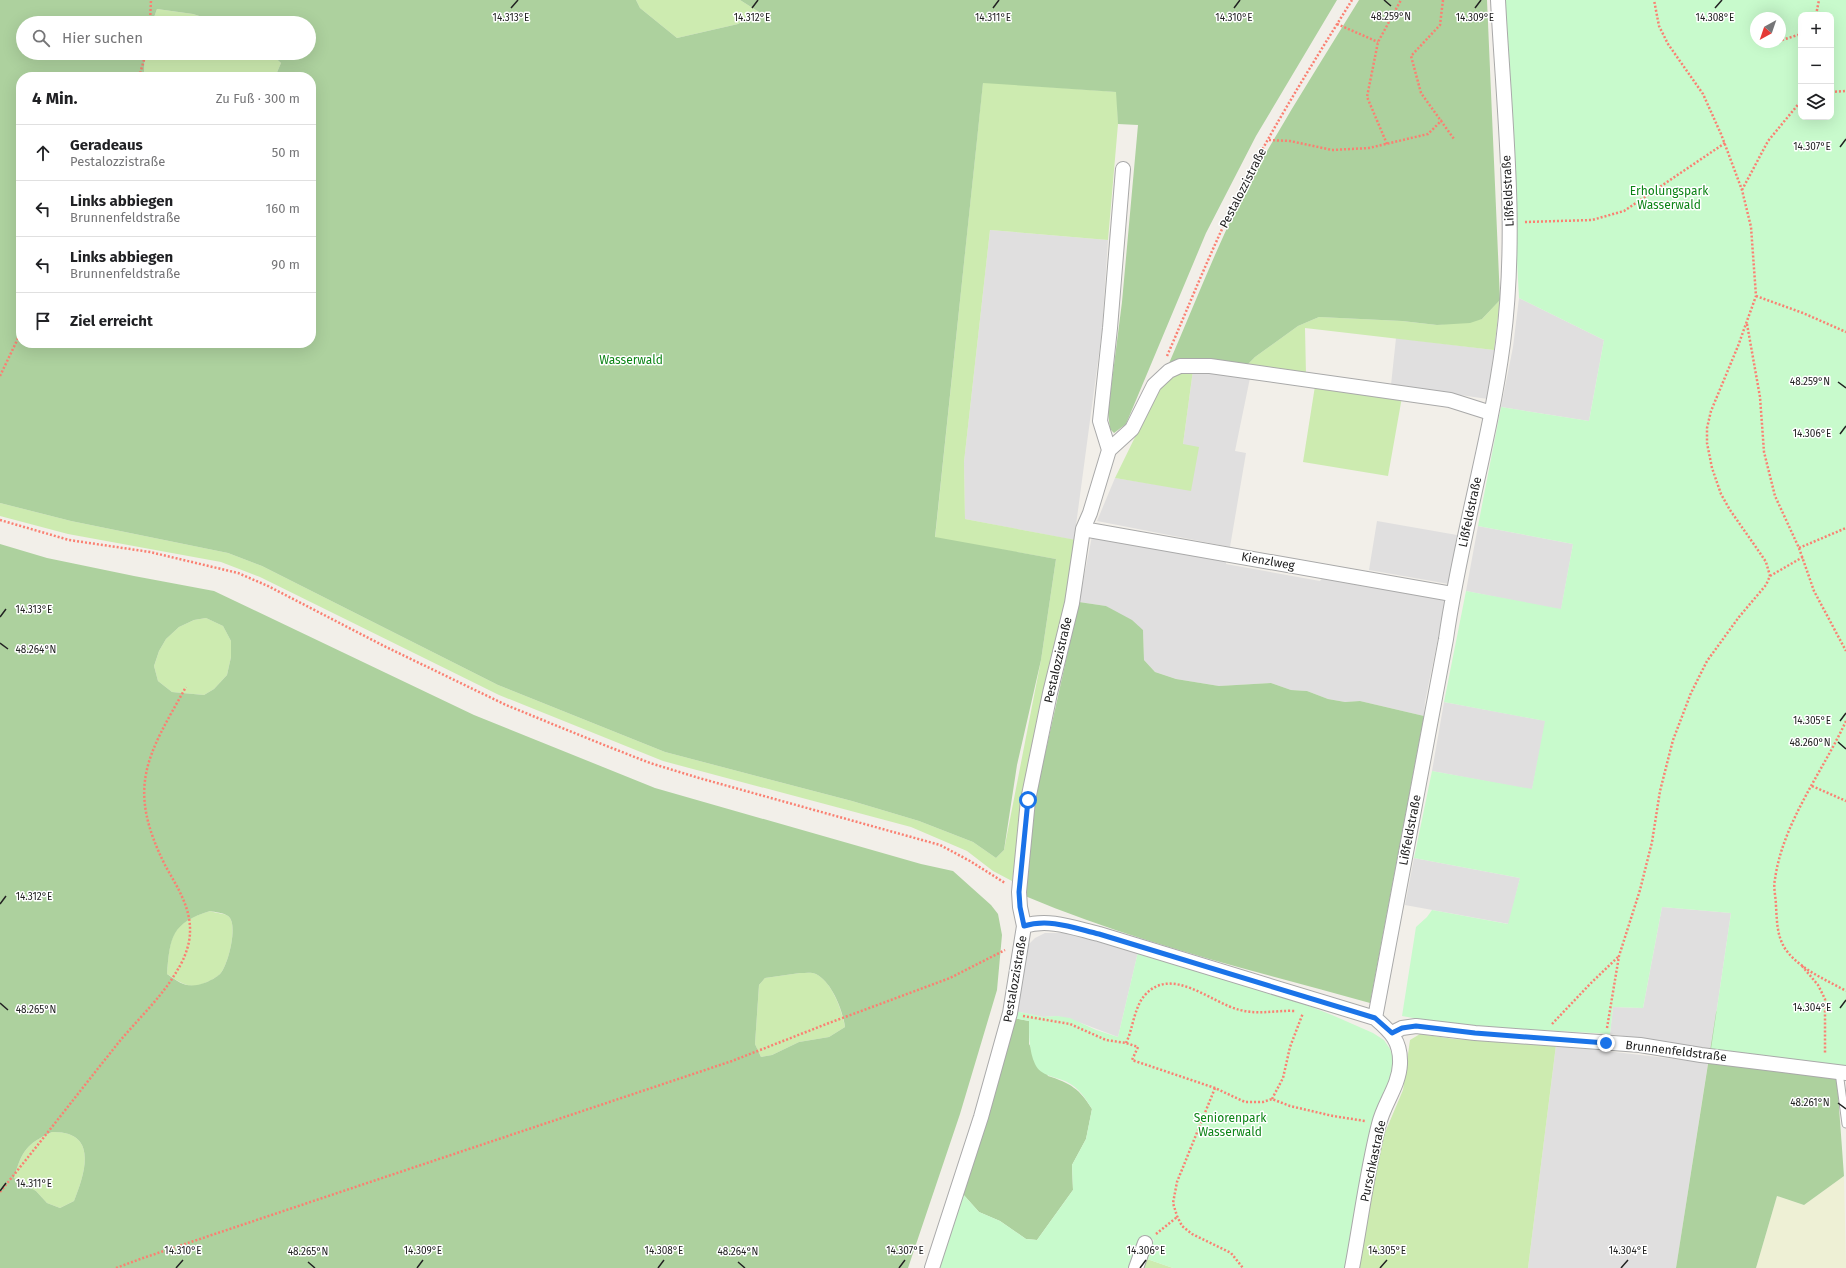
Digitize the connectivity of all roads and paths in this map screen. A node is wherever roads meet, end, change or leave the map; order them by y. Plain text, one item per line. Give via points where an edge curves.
1 (151, 0) edge
2 (1352, 0) edge
3 (1401, 0) edge
4 (1443, 0) edge
5 (1498, 0) edge
6 (1654, 0) edge
7 (1818, 1) edge
8 (1816, 12) edge
9 (150, 16) edge
10 (1337, 24) junction
11 (1798, 35) edge
12 (1786, 39) edge
13 (1378, 42) junction
14 (144, 60) edge
15 (140, 72) edge
16 (1846, 91) edge
17 (1834, 92) edge
18 (1798, 105) edge
19 (1442, 120) junction
20 (1454, 139) dead end
21 (1268, 140) junction
22 (1725, 143) junction
23 (1387, 144) junction
24 (1124, 170) dead end
25 (1742, 190) junction
26 (1511, 223) junction
27 (1756, 296) junction
28 (1747, 323) junction
29 (1846, 332) edge
30 (16, 342) edge
31 (1166, 359) dead end
32 (0, 376) edge
33 (1491, 413) junction
34 (1109, 450) junction
35 (0, 520) edge
36 (1846, 528) edge
37 (1083, 529) junction
38 (1799, 548) junction
39 (1803, 557) junction
40 (1770, 576) junction
41 (1452, 594) junction
42 (1846, 651) edge
43 (186, 687) dead end
44 (1846, 722) edge
45 (1812, 786) junction
46 (1846, 801) edge
47 (1019, 892) junction
48 (1024, 926) junction
49 (1022, 943) junction
50 (1619, 956) junction
51 (1799, 963) junction
52 (1846, 991) edge
53 (1010, 1013) junction
54 (1375, 1018) junction
55 (1392, 1033) junction
56 (1540, 1038) junction
57 (1126, 1043) junction
58 (1606, 1043) junction
59 (1825, 1054) dead end
60 (1842, 1072) edge
61 (1215, 1088) junction
62 (1272, 1099) junction
63 (1379, 1123) junction
64 (1846, 1124) edge
65 (0, 1192) edge
66 (1177, 1216) junction
67 (1145, 1243) joint
68 (116, 1268) edge
69 (932, 1268) edge
70 (1136, 1268) edge
71 (1243, 1268) edge
72 (1352, 1268) edge

1 - 9 path
2 - 10 path, Pestalozzistraße
3 - 13 path
4 - 19 path via 1440,25 1411,56 1421,93
5 - 26 street, Lißfeldstraße
6 - 22 path via 1659,26 1668,44 1703,94
7 - 8 path
10 - 13 path
10 - 21 path, Pestalozzistraße
11 - 12 path
13 - 23 path via 1368,97
14 - 15 path
16 - 17 path
18 - 25 path via 1768,141
19 - 20 path
19 - 23 path via 1428,134
21 - 23 path via 1290,141 1332,150 1369,148
21 - 31 path, Pestalozzistraße via 1223,226
22 - 25 path
22 - 26 path via 1624,211 1592,220
24 - 34 street via 1100,421
25 - 27 path via 1751,227
26 - 33 street, Lißfeldstraße via 1503,344
27 - 28 path
27 - 29 path
28 - 38 path via 1760,397 1764,452 1775,496
28 - 40 path via 1711,411 1707,443 1721,494 1766,562
30 - 32 path
33 - 34 street via 1450,400 1210,366 1180,366 1169,371 1154,385 1132,429
33 - 41 street, Lißfeldstraße
34 - 37 street, Pestalozzistraße
35 - 47 path via 70,540 150,552 238,573 513,708 650,762 699,778 940,845
36 - 38 path
37 - 41 street, Kienzlweg
37 - 47 street, Pestalozzistraße via 1072,603 1028,800
38 - 39 path
39 - 40 path
39 - 42 path via 1814,591
40 - 50 path via 1766,585 1707,662 1678,726 1660,791 1652,842 1640,890
41 - 54 street, Lißfeldstraße via 1446,639
43 - 65 path via 147,764 143,794 148,824 179,889 186,910 190,932 185,952 178,969 164,988
44 - 45 path
45 - 46 path
45 - 51 path via 1780,855 1774,881 1777,929 1786,949
47 - 48 street, Pestalozzistraße
48 - 49 street, Pestalozzistraße
48 - 54 street via 1035,922 1057,923 1092,932
49 - 53 street, Pestalozzistraße
49 - 68 path via 950,978 732,1061
50 - 56 path
50 - 58 path
51 - 52 path
51 - 59 path via 1818,985 1825,999
53 - 57 path via 1070,1024 1106,1040
53 - 69 street, Pestalozzistraße via 981,1117
54 - 55 street
55 - 56 street, Brunnenfeldstraße via 1416,1026
55 - 63 street, Purschkastraße via 1398,1045 1398,1078
56 - 58 street, Brunnenfeldstraße
57 - 61 path via 1138,1047 1132,1060
57 - 62 path via 1138,1006 1144,996 1163,984 1178,984 1192,988 1223,1004 1244,1011 1257,1013 1294,1010 1304,1013 1290,1047 1283,1078
58 - 60 street, Brunnenfeldstraße via 1640,1045
60 - 64 lane
61 - 62 path via 1245,1102
61 - 66 path via 1177,1182 1173,1203
62 - 63 path via 1333,1116
63 - 72 street, Purschkastraße
66 - 67 path
66 - 71 path via 1182,1226 1192,1234 1231,1254
67 - 70 street

